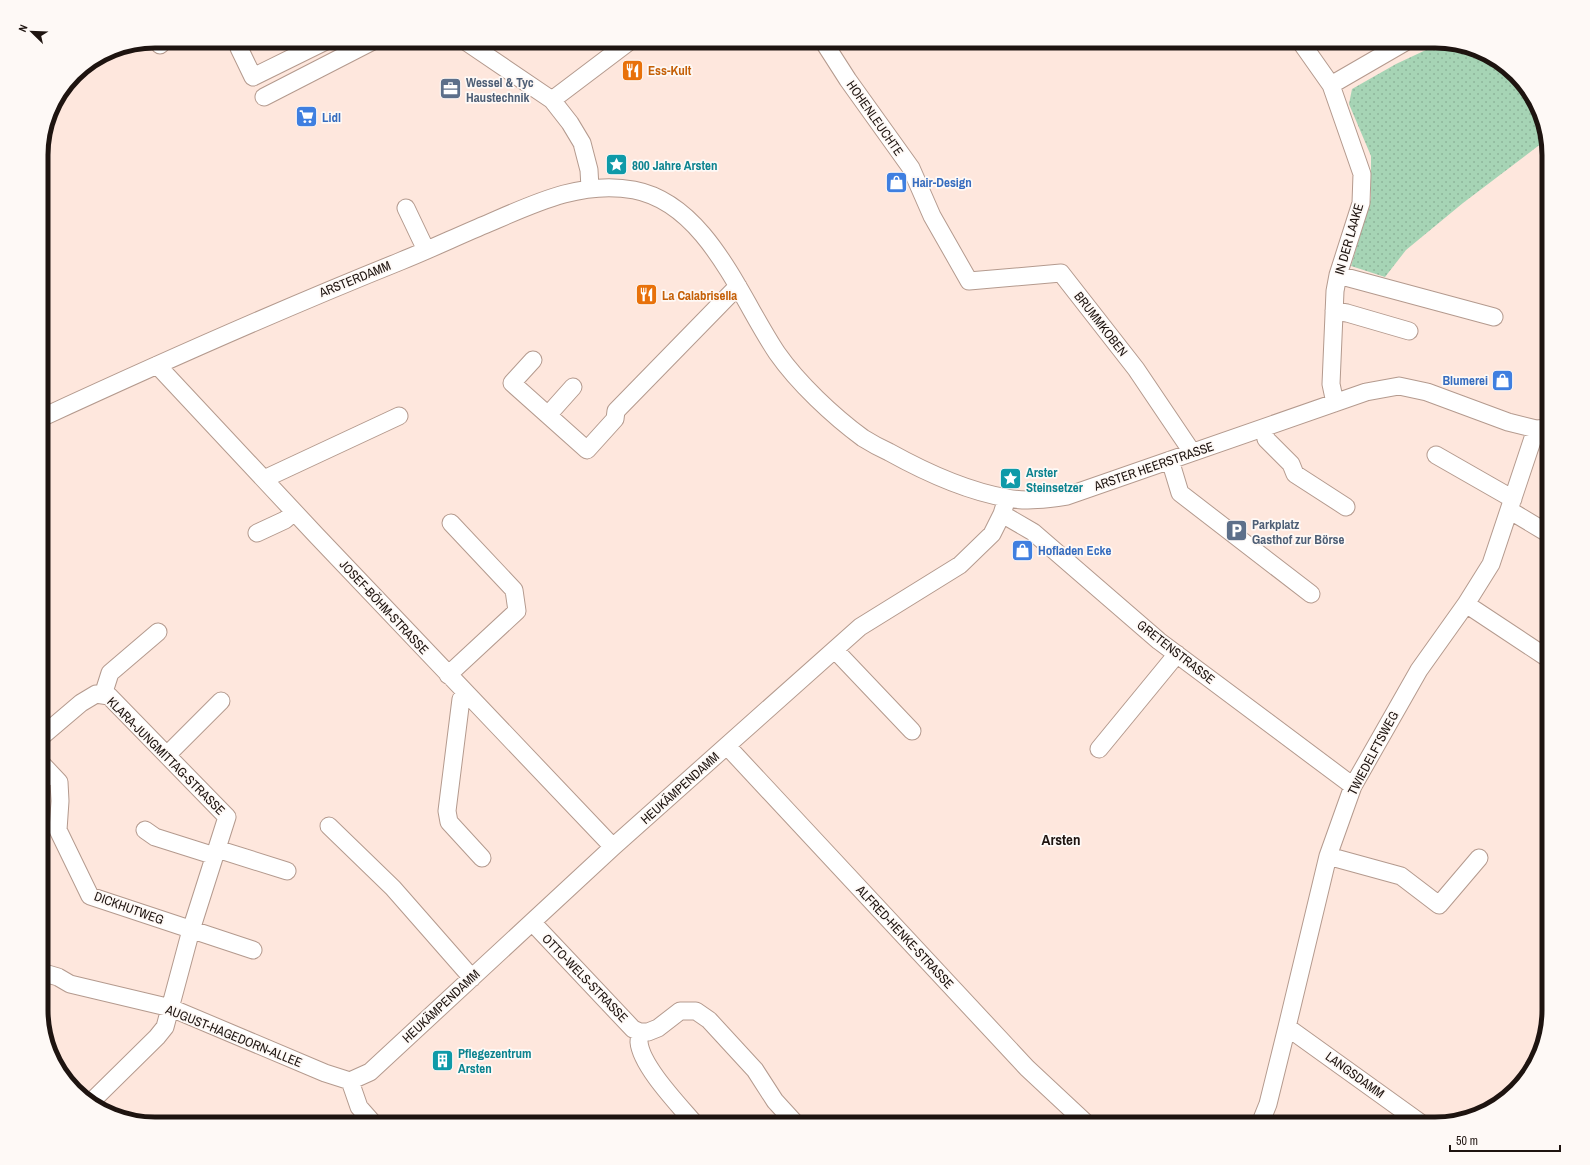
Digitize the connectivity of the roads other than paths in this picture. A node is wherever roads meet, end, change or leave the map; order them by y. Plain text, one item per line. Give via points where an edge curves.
1 (239, 48) dead end
2 (312, 48) edge
3 (359, 48) edge
4 (474, 48) edge
5 (621, 48) edge
6 (827, 48) edge
7 (1305, 48) edge
8 (1395, 48) edge
9 (1332, 85) junction
10 (264, 97) dead end
11 (552, 100) junction
12 (590, 188) junction
13 (406, 208) dead end
14 (678, 208) joint
15 (426, 250) junction
16 (1338, 275) junction
17 (969, 281) joint
18 (738, 286) junction
19 (1334, 311) junction
20 (1494, 318) dead end
21 (1409, 331) dead end
22 (533, 360) dead end
23 (157, 365) junction
24 (573, 387) dead end
25 (1335, 403) junction
26 (48, 415) edge
27 (548, 415) junction
28 (399, 416) dead end
29 (1264, 428) junction
30 (1542, 428) edge
31 (1192, 452) junction
32 (1436, 456) dead end
33 (1170, 460) junction
34 (264, 479) junction
35 (1511, 505) junction
36 (1005, 506) junction
37 (1346, 507) dead end
38 (294, 512) junction
39 (451, 523) dead end
40 (1542, 529) edge
41 (257, 533) dead end
42 (1311, 594) dead end
43 (1466, 604) junction
44 (158, 632) dead end
45 (835, 650) junction
46 (1542, 653) edge
47 (1177, 654) junction
48 (448, 675) junction
49 (467, 694) junction
50 (103, 695) junction
51 (221, 701) dead end
52 (48, 731) edge
53 (912, 731) dead end
54 (727, 746) junction
55 (1099, 750) dead end
56 (167, 755) junction
57 (48, 771) edge
58 (1353, 786) junction
59 (328, 826) dead end
60 (145, 830) dead end
61 (613, 847) junction
62 (216, 852) junction
63 (1328, 856) junction
64 (482, 858) dead end
65 (1479, 858) dead end
66 (287, 871) dead end
67 (532, 922) junction
68 (191, 930) junction
69 (253, 950) dead end
70 (48, 974) edge
71 (472, 978) junction
72 (70, 984) junction
73 (48, 985) edge
74 (171, 1008) junction
75 (1288, 1027) junction
76 (640, 1032) junction
77 (350, 1081) junction
78 (95, 1098) edge
79 (368, 1117) edge
80 (689, 1117) edge
81 (789, 1117) edge
82 (1080, 1117) edge
83 (1263, 1117) edge
84 (1412, 1117) edge

1 - 2 street via 254,78
3 - 10 street
4 - 11 street
5 - 11 street
6 - 17 street, HOHENLEUCHTE via 911,168 932,216
7 - 9 street, IN DER LAAKE
8 - 9 street
9 - 16 street, IN DER LAAKE via 1362,174 1360,203
11 - 12 street via 582,143 589,170
12 - 14 street, ARSTERDAMM via 636,190
12 - 15 street, ARSTERDAMM via 545,199
13 - 15 street
14 - 18 street, ARSTER HEERSTRASSE via 708,241
15 - 23 street, ARSTERDAMM via 336,286
16 - 19 street, IN DER LAAKE
16 - 20 street
17 - 31 street, BRUMMKOBEN via 1060,273 1136,369
18 - 27 street via 616,410 615,419 587,450
18 - 36 street, ARSTER HEERSTRASSE via 778,353 798,380 863,438 912,465 970,488
19 - 21 street
19 - 25 street, IN DER LAAKE via 1331,384
22 - 27 street via 512,382
23 - 26 street, ARSTERDAMM
23 - 34 street, JOSEF-BÖHM-STRASSE
24 - 27 street
25 - 29 street, ARSTER HEERSTRASSE
25 - 30 street, ARSTER HEERSTRASSE via 1366,392 1399,386 1427,392 1508,422
28 - 34 street
29 - 31 street, ARSTER HEERSTRASSE
29 - 37 street via 1266,438 1291,464 1295,474
30 - 35 street, TWIEDELFTSWEG
31 - 33 street, ARSTER HEERSTRASSE
32 - 35 street
33 - 36 street, ARSTER HEERSTRASSE via 1067,496
33 - 42 street via 1180,493
34 - 38 street, JOSEF-BÖHM-STRASSE
35 - 40 street
35 - 43 street, TWIEDELFTSWEG via 1491,564
36 - 45 street, HEUKÄMPENDAMM via 992,534 960,565 860,627
36 - 47 street, GRETENSTRASSE
38 - 41 street via 284,520
38 - 48 street, JOSEF-BÖHM-STRASSE
39 - 48 street via 514,590 517,611
43 - 46 street
43 - 58 street, TWIEDELFTSWEG via 1419,670
44 - 50 street via 110,673
45 - 53 street
45 - 54 street, HEUKÄMPENDAMM
47 - 55 street
47 - 58 street, GRETENSTRASSE
48 - 49 street, JOSEF-BÖHM-STRASSE
49 - 61 street, JOSEF-BÖHM-STRASSE
49 - 64 street via 461,699 447,811 448,822
50 - 52 street, KLARA-JUNGMITTAG-STRASSE via 96,694 81,703
50 - 56 street, KLARA-JUNGMITTAG-STRASSE via 109,696
51 - 56 street
54 - 61 street, HEUKÄMPENDAMM
54 - 82 street, ALFRED-HENKE-STRASSE via 1027,1068
56 - 62 street, KLARA-JUNGMITTAG-STRASSE via 227,817
57 - 68 street, DICKHUTWEG via 58,782 58,830 90,896
58 - 63 street, TWIEDELFTSWEG
59 - 71 street via 393,888
60 - 62 street via 155,837
61 - 67 street, HEUKÄMPENDAMM
62 - 66 street
62 - 68 street, KLARA-JUNGMITTAG-STRASSE
63 - 65 street via 1401,876 1439,905
63 - 75 street, TWIEDELFTSWEG
67 - 71 street, HEUKÄMPENDAMM
67 - 76 street, OTTO-WELS-STRASSE via 634,1029
68 - 69 street, DICKHUTWEG
68 - 74 street, KLARA-JUNGMITTAG-STRASSE
70 - 72 street, AUGUST-HAGEDORN-ALLEE
71 - 77 street, HEUKÄMPENDAMM via 370,1072
72 - 73 street, AUGUST-HAGEDORN-ALLEE
72 - 74 street, AUGUST-HAGEDORN-ALLEE
74 - 77 street, AUGUST-HAGEDORN-ALLEE via 325,1073
74 - 78 street, KLARA-JUNGMITTAG-STRASSE via 165,1027 157,1037
75 - 83 street, TWIEDELFTSWEG
75 - 84 street, LANGSDAMM
76 - 80 street, OTTO-WELS-STRASSE via 642,1053 651,1070
76 - 81 street, OTTO-WELS-STRASSE via 658,1028 680,1011 696,1011 709,1020 755,1070 775,1102
77 - 79 street via 359,1107

